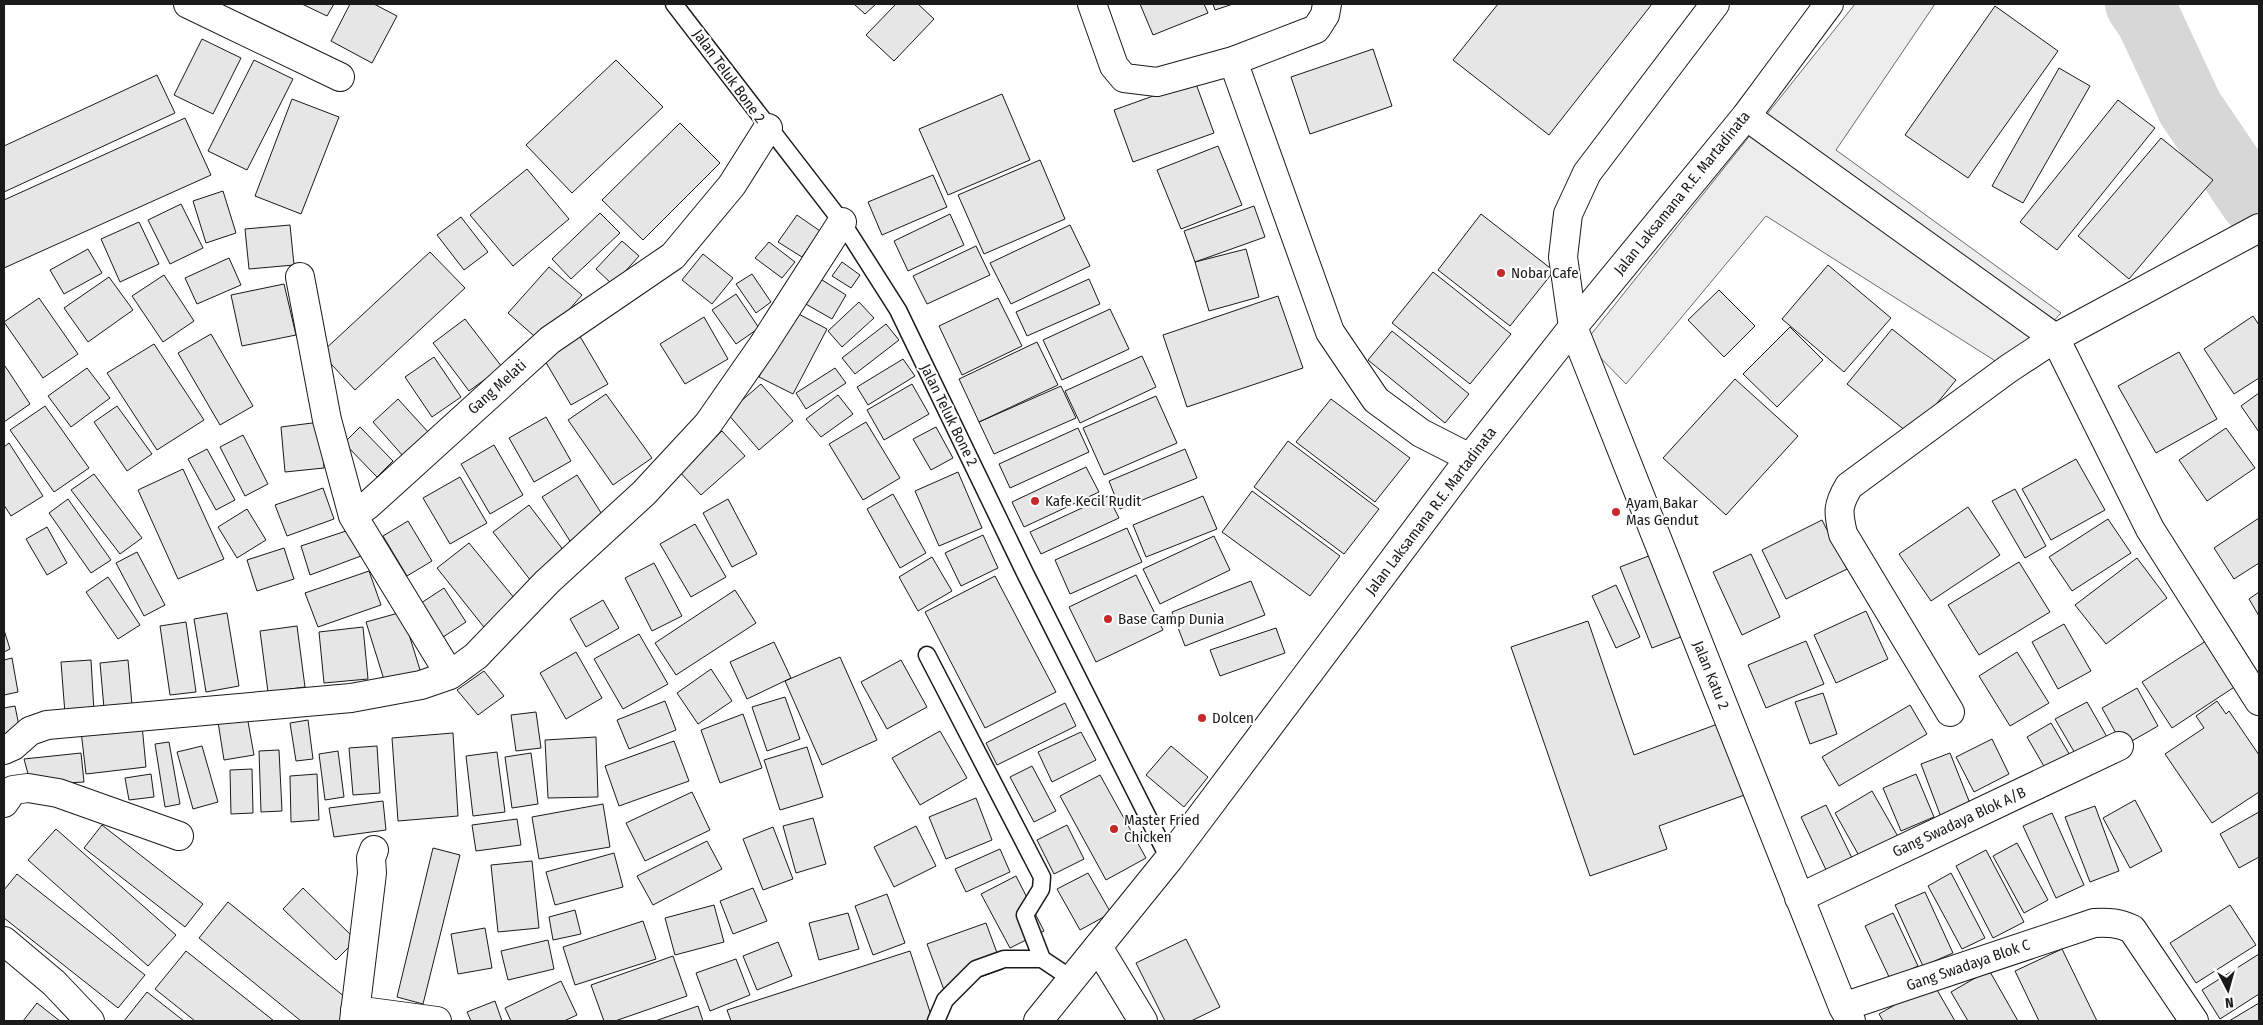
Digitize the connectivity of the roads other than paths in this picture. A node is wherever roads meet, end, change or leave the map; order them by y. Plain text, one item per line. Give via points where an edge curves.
1 (188, 4) edge
2 (674, 4) edge
3 (1092, 4) edge
4 (1327, 4) edge
5 (1714, 4) edge
6 (1829, 4) edge
7 (1233, 61) junction
8 (340, 77) dead end
9 (1746, 116) junction
10 (768, 128) junction
11 (842, 222) junction
12 (2255, 238) edge
13 (300, 277) dead end
14 (1573, 327) junction
15 (2055, 338) junction
16 (1470, 458) junction
17 (353, 516) junction
18 (927, 654) dead end
19 (450, 674) junction
20 (2259, 701) edge
21 (1950, 712) dead end
22 (2118, 746) dead end
23 (4, 750) edge
24 (7, 793) edge
25 (179, 836) dead end
26 (374, 850) dead end
27 (1169, 859) junction
28 (1798, 898) junction
29 (4, 941) edge
30 (1098, 946) junction
31 (1042, 959) junction
32 (1072, 980) junction
33 (1847, 1014) edge
34 (355, 1016) edge
35 (90, 1021) edge
36 (437, 1021) edge
37 (936, 1021) edge
38 (1038, 1021) edge
39 (1143, 1021) edge
40 (2194, 1021) edge

1 - 8 street
2 - 10 lane, Jalan Teluk Bone 2
3 - 7 street via 1114,66 1124,78 1157,82
4 - 7 street via 1325,15 1316,28
5 - 14 street, Jalan Katu 2 via 1587,173 1568,214 1563,257
6 - 9 street, Jalan Laksamana R.E. Martadinata
7 - 16 street via 1330,332 1376,400 1421,433
9 - 14 street, Jalan Laksamana R.E. Martadinata
9 - 15 street
10 - 11 lane, Jalan Teluk Bone 2
10 - 17 street, Gang Melati via 732,185 673,256 550,340
11 - 19 street via 708,424 644,493 547,582 476,656
11 - 27 lane, Jalan Teluk Bone 2 via 898,310 1025,573
12 - 15 street
13 - 17 street via 327,420
14 - 16 street, Jalan Laksamana R.E. Martadinata
14 - 28 street, Jalan Katu 2
15 - 20 street via 2150,529
15 - 21 street via 1849,486 1840,501 1843,534
16 - 27 street, Jalan Laksamana R.E. Martadinata
17 - 19 street
18 - 31 lane via 1042,877 1041,889 1025,915
19 - 23 street via 421,685 351,698 48,725 30,731
22 - 28 street, Gang Swadaya Blok A/B
24 - 25 street via 28,788 58,793
26 - 34 street
27 - 30 street, Jalan Laksamana R.E. Martadinata
28 - 33 street, Jalan Katu 2
29 - 35 street via 54,982
30 - 32 street, Jalan Laksamana R.E. Martadinata
30 - 39 street
31 - 32 lane
31 - 37 lane via 1004,959 976,969 945,1000
32 - 38 street, Jalan Laksamana R.E. Martadinata
33 - 40 street, Gang Swadaya Blok C via 2094,923 2108,922 2132,929
34 - 36 street

